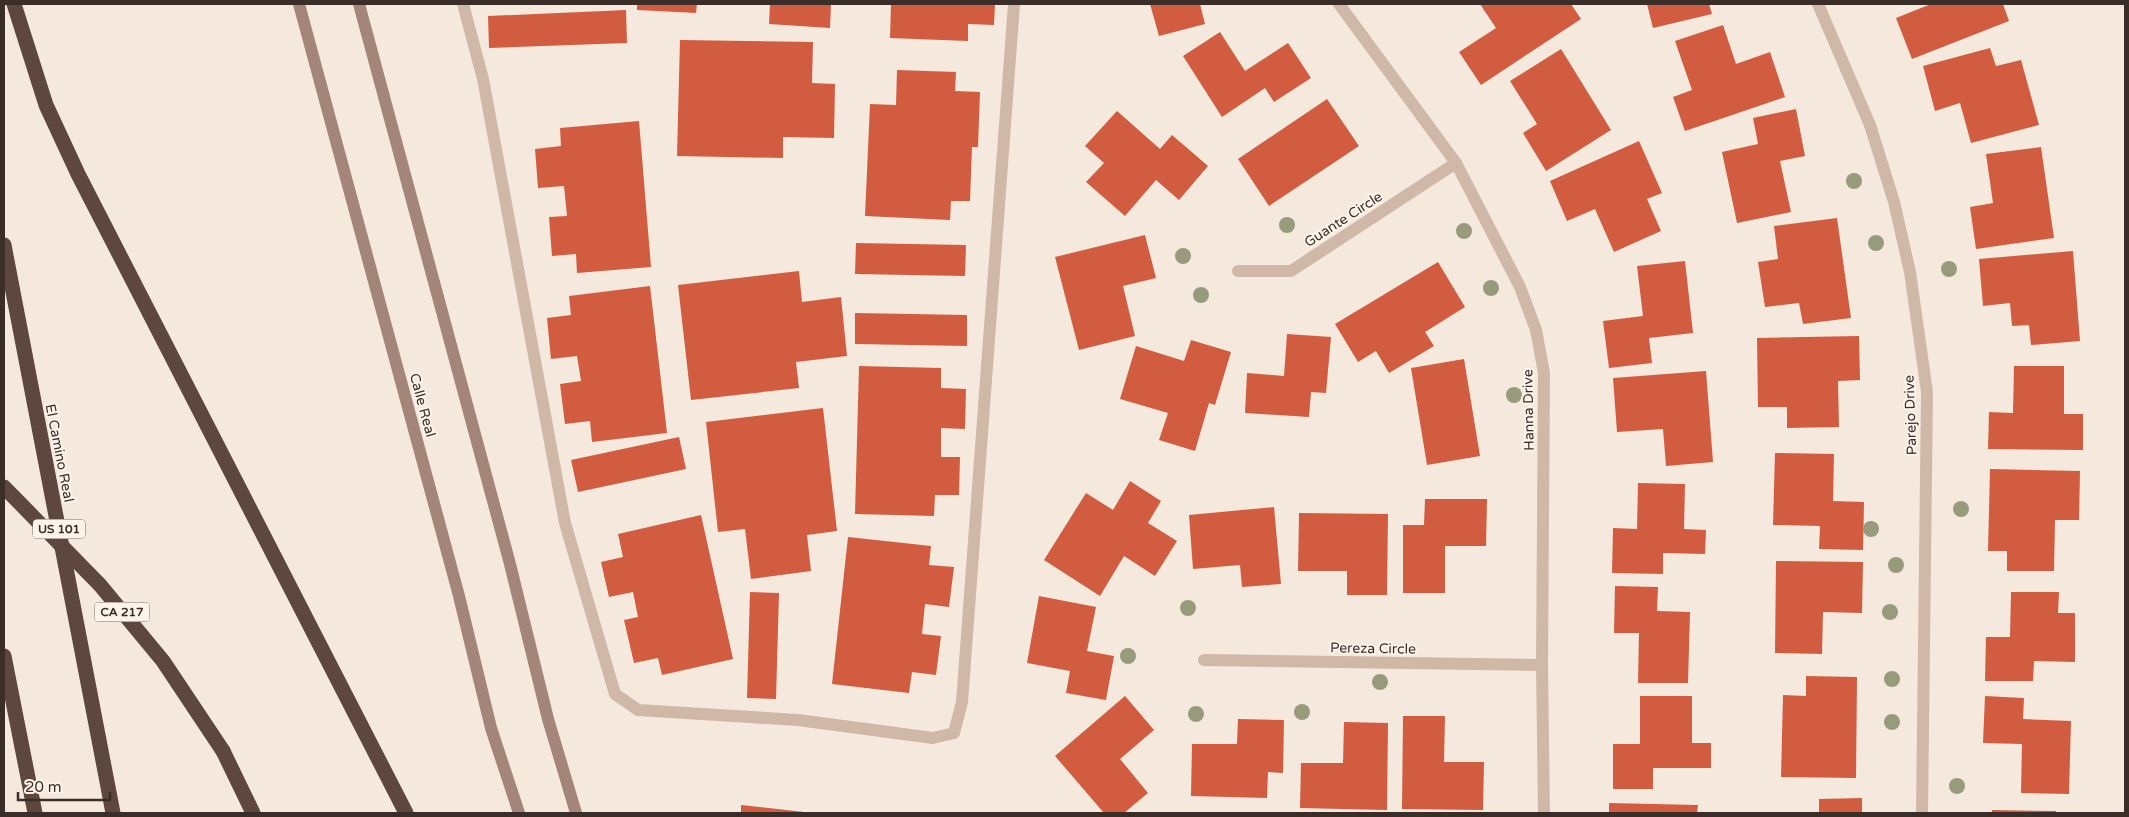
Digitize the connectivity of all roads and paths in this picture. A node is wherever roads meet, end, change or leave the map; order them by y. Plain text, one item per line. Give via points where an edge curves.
1 (14, 4) edge
2 (299, 4) edge
3 (359, 4) edge
4 (463, 4) edge
5 (1014, 4) edge
6 (1339, 4) edge
7 (1818, 4) edge
8 (1456, 163) junction
9 (4, 245) edge
10 (1238, 270) dead end
11 (4, 487) edge
12 (4, 656) edge
13 (1204, 660) dead end
14 (1542, 665) junction
15 (35, 813) edge
16 (113, 813) edge
17 (253, 813) edge
18 (406, 813) edge
19 (519, 813) edge
20 (576, 813) edge
21 (1544, 813) edge
22 (1922, 813) edge

1 - 18 highway via 46,105 78,174
2 - 19 main road, Calle Real via 491,728
3 - 20 main road via 510,564 548,719
4 - 5 street via 484,85 565,523 615,694 638,710 798,720 933,738 954,733 962,702
6 - 8 street, Hanna Drive
7 - 22 street, Parejo Drive via 1870,125 1894,202 1910,272 1928,392
8 - 10 street, Guante Circle via 1291,272
8 - 14 street, Hanna Drive via 1520,287 1536,330 1544,372
9 - 16 highway, El Camino Real / US 101
11 - 17 highway, CA 217, bridge via 100,585 163,661 224,751
12 - 15 highway
13 - 14 street, Pereza Circle
14 - 21 street, Hanna Drive

